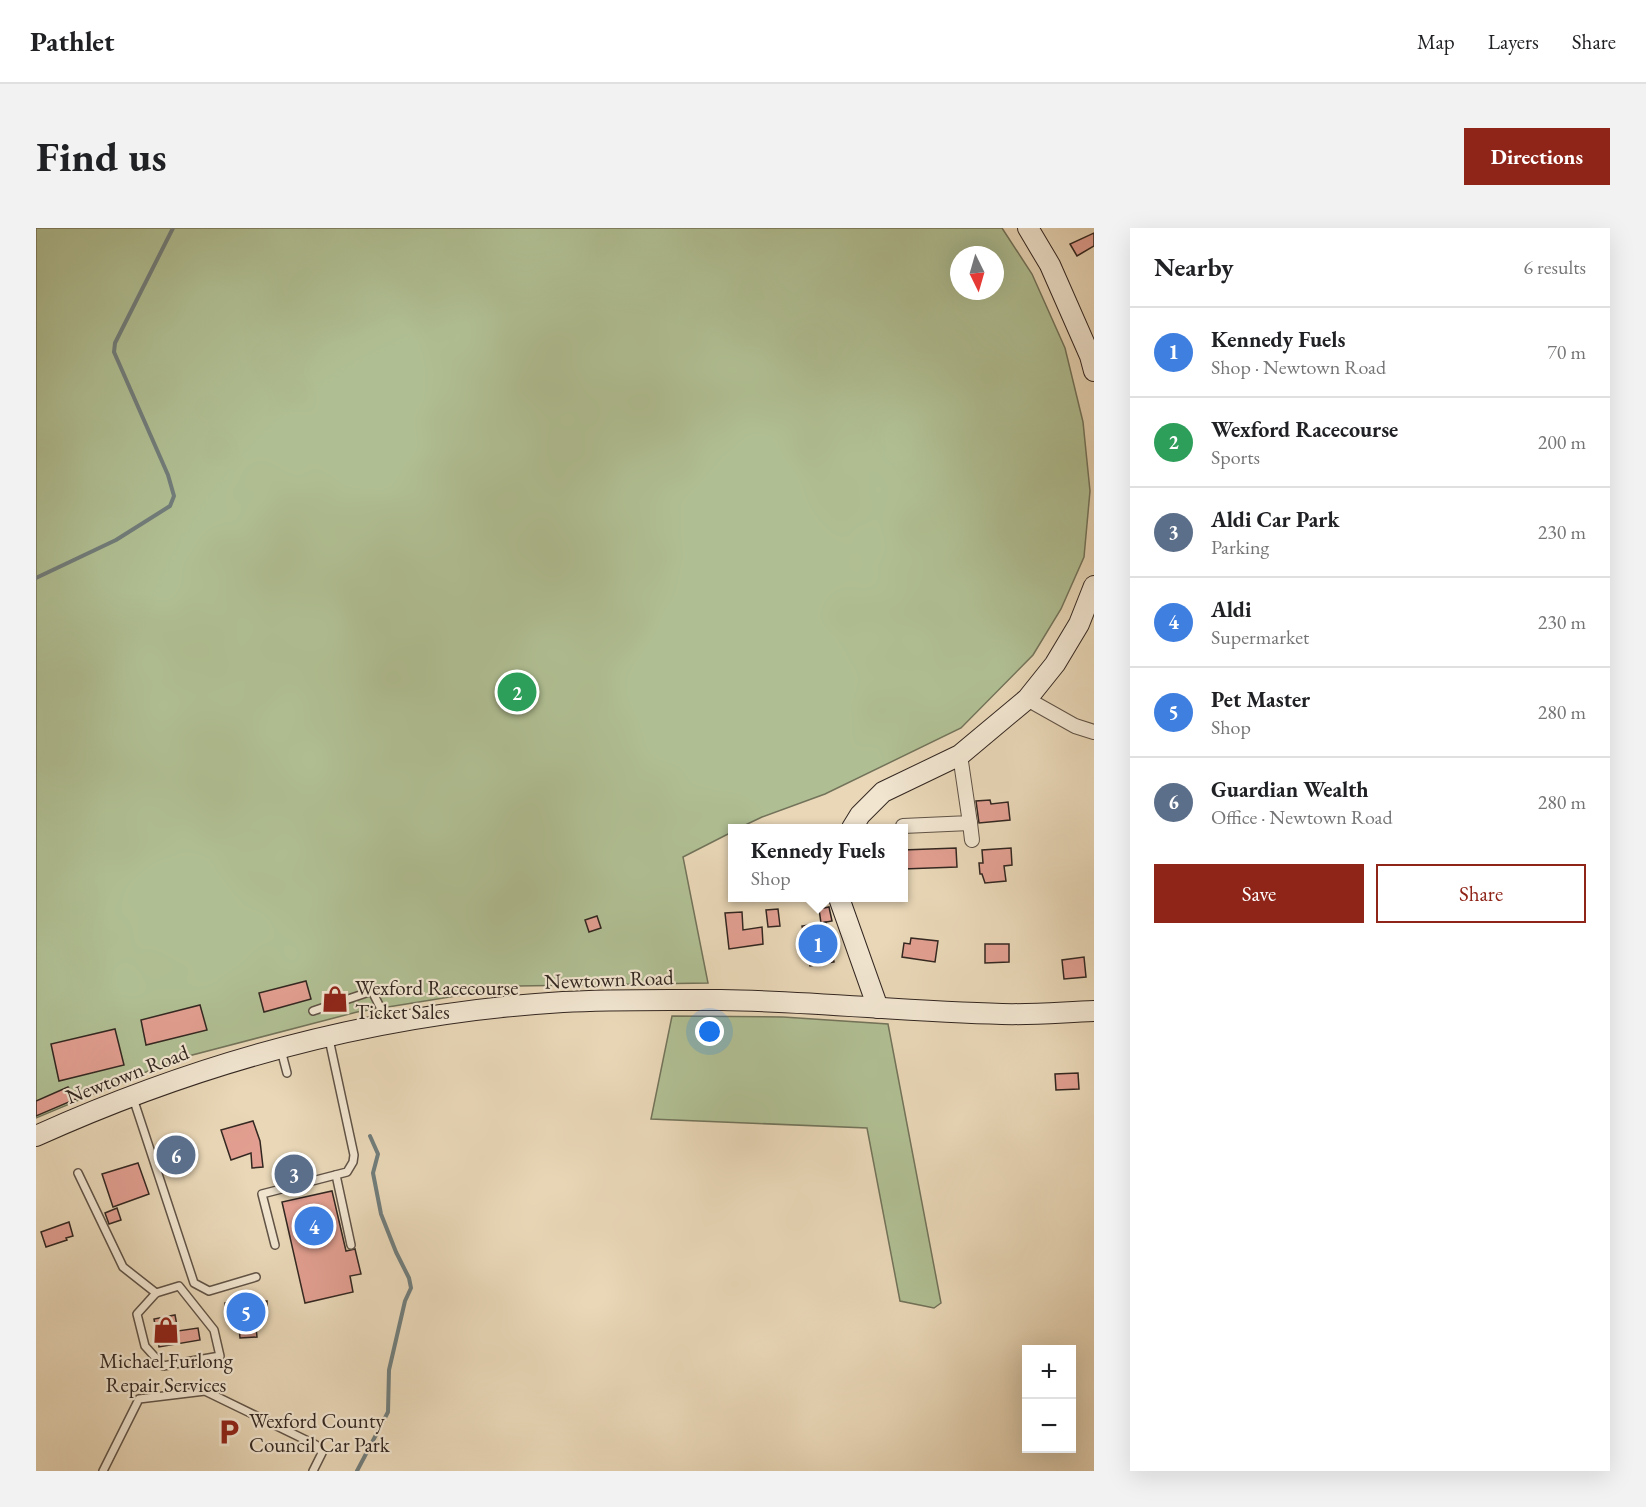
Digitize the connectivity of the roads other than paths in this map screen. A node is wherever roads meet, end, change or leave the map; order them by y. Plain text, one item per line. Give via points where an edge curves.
1 (1028, 228) edge
2 (1093, 361) edge
3 (1094, 586) edge
4 (1027, 699) junction
5 (1094, 732) edge
6 (960, 755) junction
7 (970, 823) junction
8 (854, 824) edge
9 (908, 826) edge
10 (972, 840) dead end
11 (841, 902) edge
12 (878, 1008) junction
13 (314, 1011) dead end
14 (1094, 1011) edge
15 (389, 1025) junction
16 (329, 1036) junction
17 (281, 1047) junction
18 (287, 1073) dead end
19 (132, 1096) junction
20 (36, 1136) edge
21 (78, 1173) dead end
22 (336, 1175) junction
23 (274, 1245) dead end
24 (351, 1245) dead end
25 (256, 1277) dead end
26 (156, 1293) junction
27 (103, 1471) edge
28 (313, 1471) edge

1 - 2 main road via 1050,265
3 - 4 main road via 1079,624
4 - 5 street via 1075,726
4 - 6 main road
6 - 7 street
6 - 8 main road via 883,792
7 - 9 street
7 - 10 street
11 - 12 main road
12 - 14 main road, Newtown Road via 1005,1014
12 - 15 main road, Newtown Road via 723,1000 562,1002
13 - 15 lane via 372,991
15 - 16 main road, Newtown Road
16 - 17 main road, Newtown Road
16 - 22 lane via 354,1155 347,1172
17 - 18 lane
17 - 19 main road, Newtown Road
19 - 20 main road, Newtown Road
19 - 25 lane via 194,1283 209,1291
21 - 26 lane via 123,1267
22 - 23 lane via 262,1194
22 - 24 lane
26 - 26 lane via 179,1286 214,1330 220,1356 163,1366 145,1346 137,1314
27 - 28 lane via 139,1399 205,1391 316,1444 322,1453

